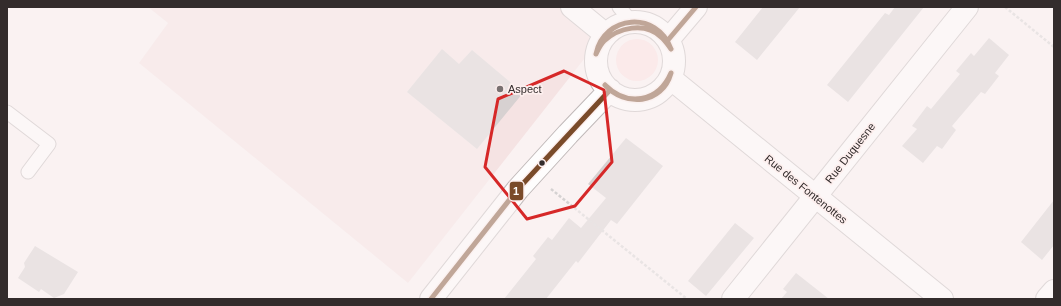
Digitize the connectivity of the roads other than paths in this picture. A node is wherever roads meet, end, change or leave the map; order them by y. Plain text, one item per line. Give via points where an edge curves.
1 (572, 7) edge
2 (696, 7) edge
3 (966, 7) edge
4 (625, 14) edge
5 (606, 34) junction
6 (668, 40) junction
7 (670, 78) junction
8 (610, 90) junction
9 (7, 112) edge
10 (28, 172) dead end
11 (815, 197) junction
12 (1054, 291) edge
13 (431, 299) edge
14 (733, 299) edge
15 (942, 299) edge
16 (1047, 299) edge

1 - 5 street
2 - 6 street
3 - 11 street, Rue Duquesne
4 - 5 street
4 - 6 street via 656,27
5 - 8 street via 596,55 596,68 601,80
6 - 7 street via 674,66
7 - 8 street via 660,91 645,99 622,98
7 - 11 street, Rue des Fontenottes
8 - 13 street via 518,189
9 - 10 lane via 49,144
11 - 14 street, Rue Duquesne
11 - 15 street, Rue des Fontenottes
12 - 16 street

